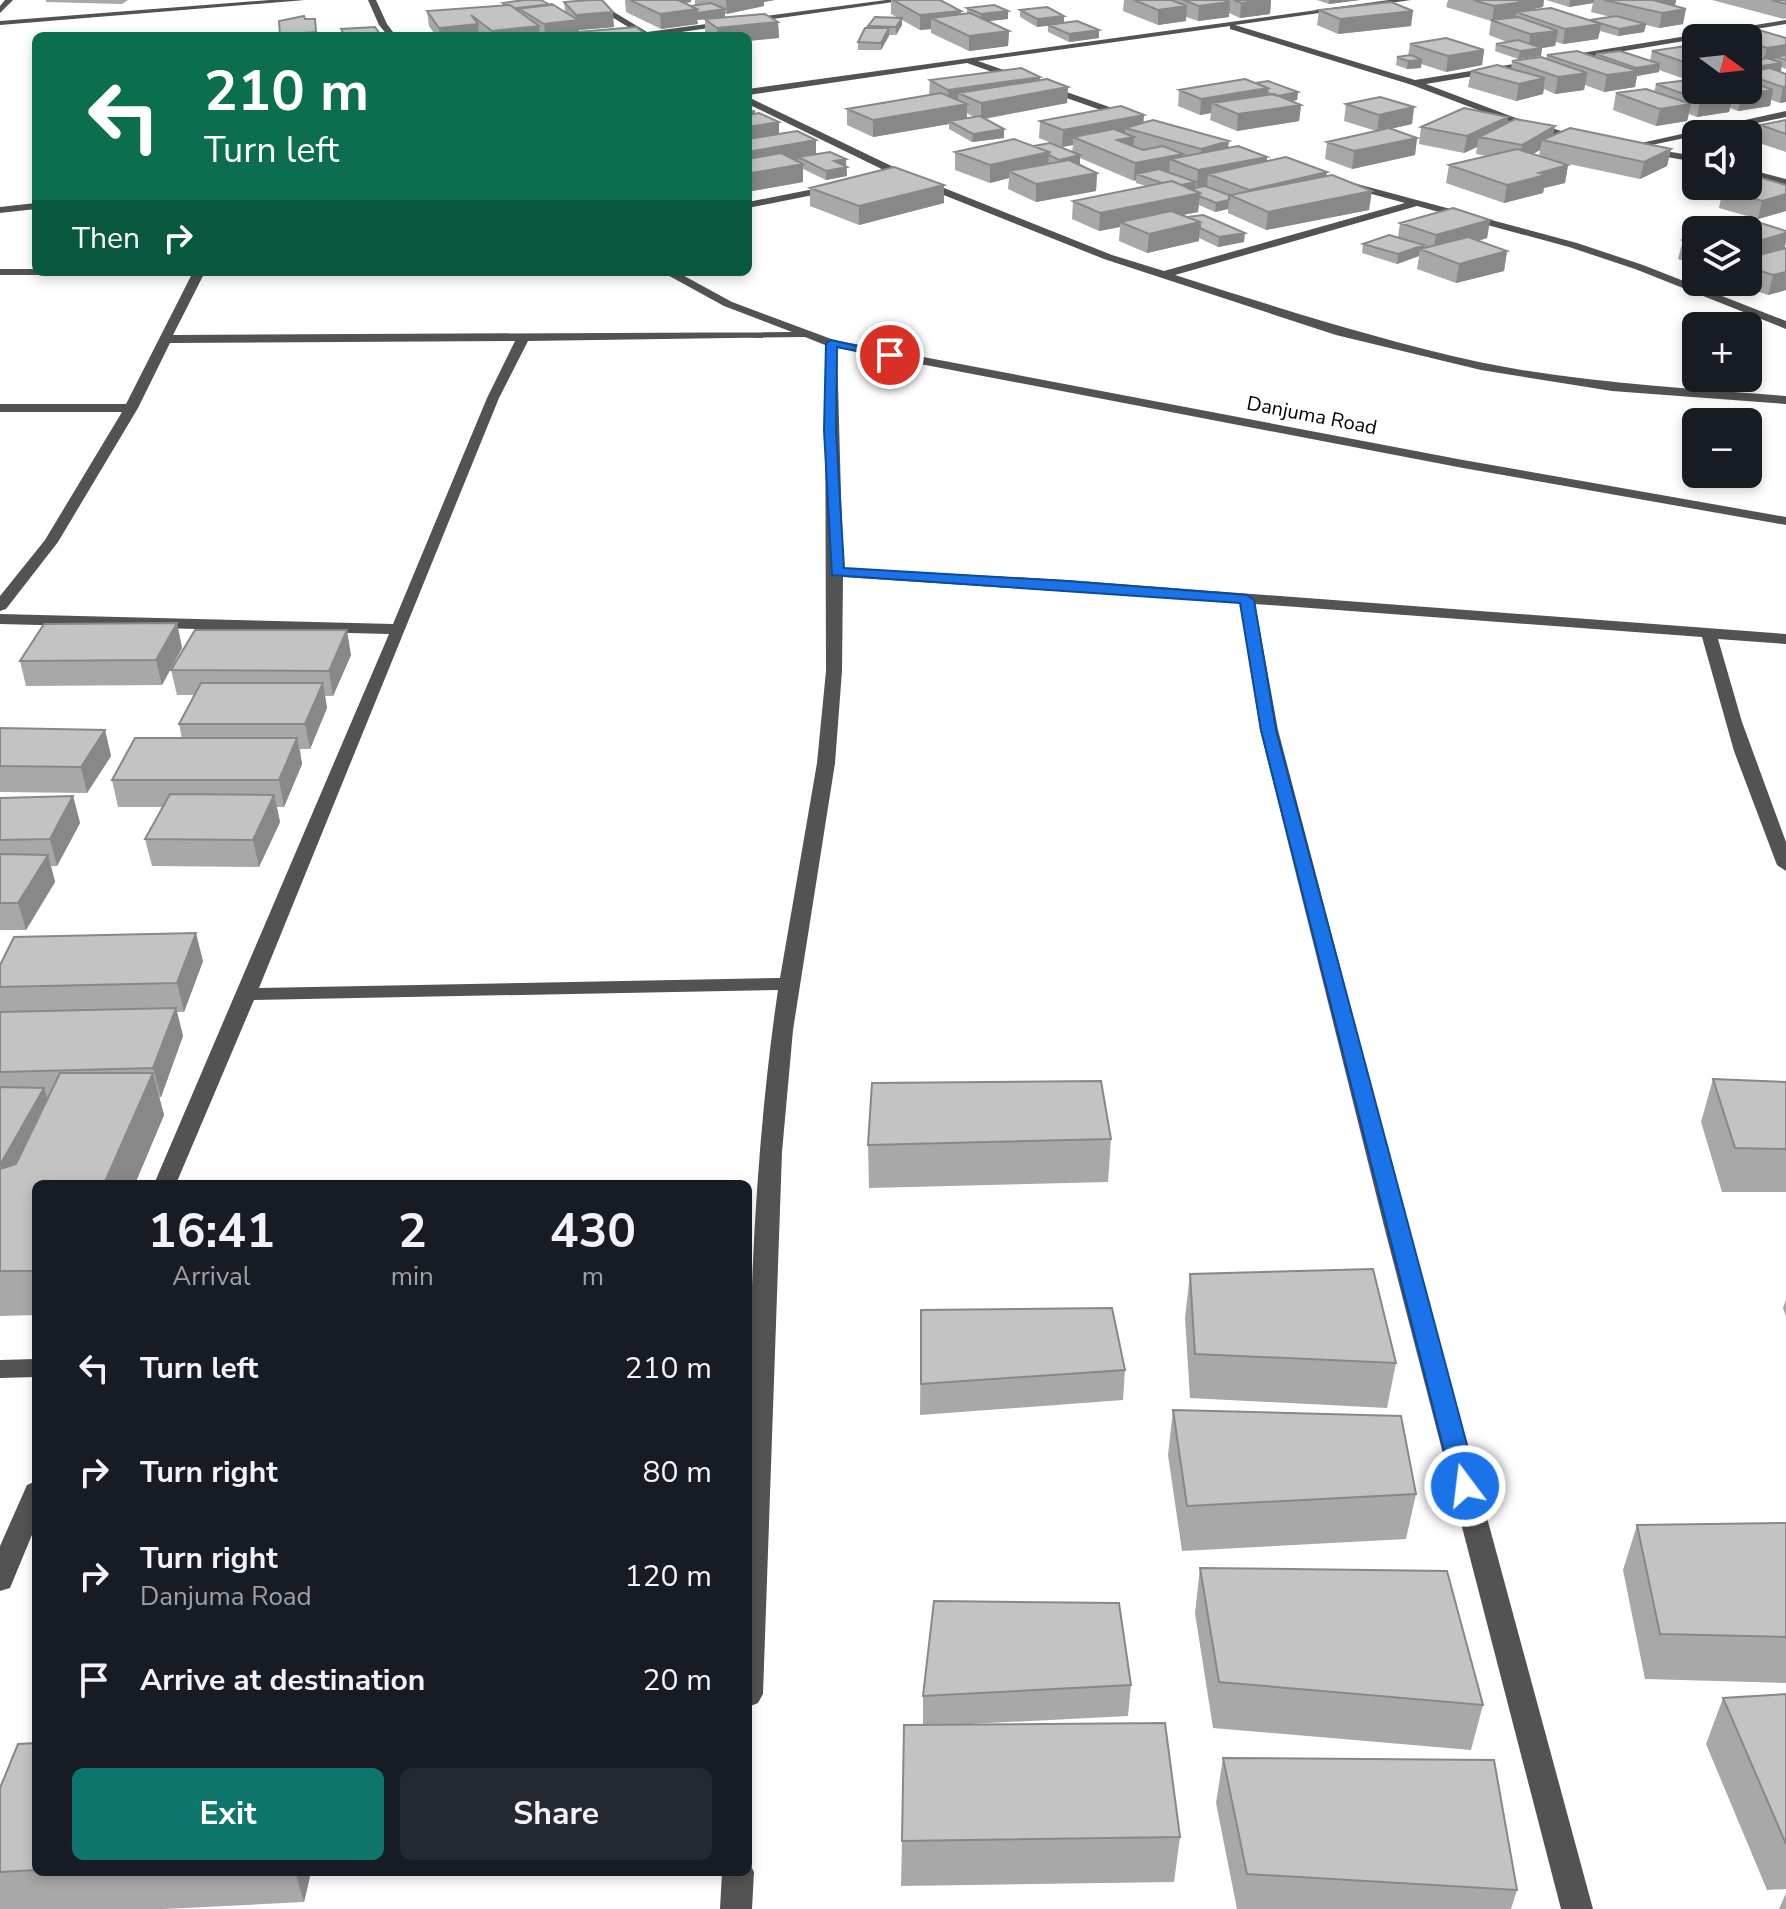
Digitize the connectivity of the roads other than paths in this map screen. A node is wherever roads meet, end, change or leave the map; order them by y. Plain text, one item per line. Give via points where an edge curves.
1 (9, 0) edge
2 (301, 0) edge
3 (372, 0) edge
4 (588, 0) edge
5 (904, 0) edge
6 (1407, 0) edge
7 (0, 11) edge
8 (1786, 22) edge
9 (0, 23) edge
10 (1225, 25) junction
11 (389, 32) edge
12 (643, 32) edge
13 (670, 32) edge
14 (969, 61) junction
15 (1415, 83) junction
16 (752, 91) edge
17 (752, 102) edge
18 (1786, 114) edge
19 (1137, 120) edge
20 (1757, 120) edge
21 (1682, 135) edge
22 (1590, 141) edge
23 (1682, 157) edge
24 (900, 174) junction
25 (1762, 176) edge
26 (885, 177) edge
27 (1329, 179) edge
28 (1786, 182) edge
29 (839, 186) edge
30 (752, 204) edge
31 (1413, 204) junction
32 (32, 206) edge
33 (0, 210) edge
34 (0, 272) edge
35 (32, 272) edge
36 (1163, 275) junction
37 (197, 276) edge
38 (676, 276) edge
39 (1786, 325) edge
40 (524, 336) junction
41 (808, 336) junction
42 (166, 339) junction
43 (831, 343) junction
44 (1786, 400) edge
45 (0, 408) edge
46 (131, 408) junction
47 (1786, 521) edge
48 (837, 572) junction
49 (1247, 600) junction
50 (0, 606) edge
51 (0, 619) edge
52 (399, 629) junction
53 (1709, 635) junction
54 (1786, 639) edge
55 (1786, 865) edge
56 (791, 984) junction
57 (246, 994) junction
58 (167, 1180) edge
59 (32, 1368) edge
60 (0, 1369) edge
61 (32, 1502) edge
62 (752, 1574) edge
63 (0, 1580) edge
64 (738, 1876) edge
65 (736, 1909) edge
66 (1577, 1909) edge

1 - 7 street
2 - 9 street
3 - 11 street
4 - 12 street
5 - 13 street
6 - 10 street
8 - 15 street
10 - 14 street
10 - 15 street
14 - 16 street
14 - 19 street
15 - 22 street via 1510,119
17 - 24 street
18 - 20 street
21 - 23 street via 1621,148
24 - 26 street
24 - 36 street
25 - 28 street
27 - 31 street
29 - 30 street
31 - 36 street
31 - 39 street via 1639,267
32 - 33 street
34 - 35 street
36 - 44 street via 1340,332 1481,366 1612,387
37 - 42 street
38 - 41 street
40 - 41 street
40 - 42 street
40 - 52 street via 493,398
41 - 43 street, Danjuma Road
42 - 46 street
43 - 47 street, Danjuma Road
43 - 48 street
45 - 46 street
46 - 50 street via 51,542
48 - 49 street
48 - 56 street via 831,718
49 - 53 street
49 - 66 street via 1269,730
51 - 52 street
52 - 57 street
53 - 54 street
53 - 55 street via 1752,784
56 - 57 street
56 - 62 street via 778,1072 761,1303
57 - 58 street
59 - 60 street
61 - 63 street
64 - 65 street

